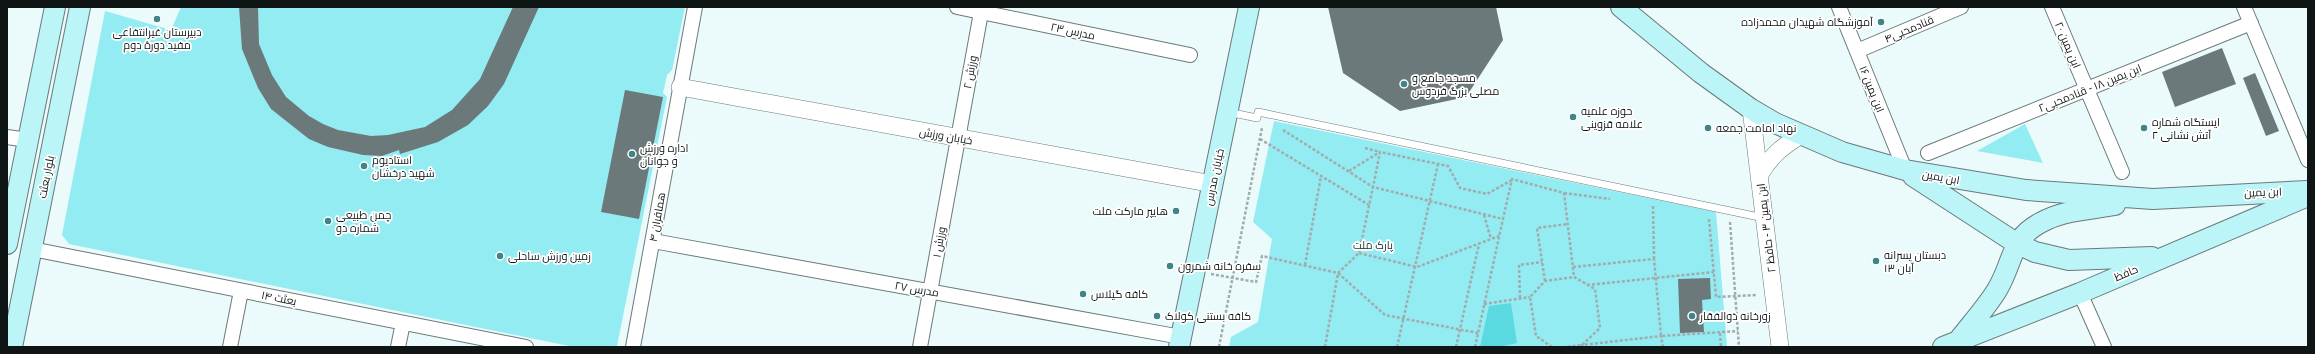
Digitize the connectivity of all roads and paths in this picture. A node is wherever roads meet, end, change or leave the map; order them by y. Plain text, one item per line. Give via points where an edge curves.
1 (55, 7) edge
2 (80, 7) edge
3 (695, 7) edge
4 (957, 7) edge
5 (1249, 7) edge
6 (1621, 7) edge
7 (1839, 7) edge
8 (1961, 7) edge
9 (2052, 7) edge
10 (2247, 8) edge
11 (982, 10) edge
12 (2251, 24) junction
13 (1857, 51) junction
14 (1190, 55) dead end
15 (680, 87) junction
16 (2087, 88) junction
17 (1751, 109) junction
18 (1228, 112) junction
19 (1263, 124) dead end
20 (1277, 126) dead end
21 (1801, 135) junction
22 (7, 137) edge
23 (958, 138) junction
24 (1260, 139) junction
25 (28, 140) junction
26 (1380, 152) junction
27 (1928, 153) dead end
28 (2308, 160) edge
29 (1438, 164) junction
30 (1905, 170) junction
31 (1348, 172) junction
32 (2122, 172) dead end
33 (1321, 176) junction
34 (1759, 176) junction
35 (1512, 179) junction
36 (1213, 184) junction
37 (1373, 187) junction
38 (2308, 191) edge
39 (1564, 193) junction
40 (2308, 196) edge
41 (2153, 199) junction
42 (1616, 200) dead end
43 (1431, 201) junction
44 (1369, 205) junction
45 (1646, 205) dead end
46 (1653, 206) junction
47 (1660, 207) dead end
48 (1729, 211) junction
49 (1484, 215) junction
50 (1703, 217) dead end
51 (1764, 218) junction
52 (1503, 219) junction
53 (1568, 224) junction
54 (1499, 236) junction
55 (1491, 240) junction
56 (653, 241) junction
57 (2016, 243) junction
58 (7, 244) edge
59 (1479, 244) junction
60 (32, 249) junction
61 (1359, 253) junction
62 (2167, 256) junction
63 (1654, 259) junction
64 (1542, 262) junction
65 (1305, 265) junction
66 (1417, 267) junction
67 (1573, 267) junction
68 (1195, 271) junction
69 (1714, 272) junction
70 (1338, 273) junction
71 (1233, 278) junction
72 (1574, 278) junction
73 (1656, 278) junction
74 (1545, 281) junction
75 (1587, 285) junction
76 (1998, 289) junction
77 (242, 290) junction
78 (930, 292) junction
79 (2080, 293) junction
80 (1774, 295) junction
81 (1530, 296) junction
82 (1736, 296) junction
83 (1520, 298) junction
84 (1484, 304) junction
85 (2022, 316) junction
86 (1404, 318) junction
87 (403, 323) junction
88 (1461, 330) junction
89 (1738, 331) junction
90 (1720, 332) junction
91 (1478, 333) junction
92 (1661, 336) junction
93 (1180, 342) edge
94 (1950, 344) edge
95 (1582, 346) edge
96 (12, 347) edge
97 (230, 347) edge
98 (398, 347) edge
99 (526, 347) edge
100 (632, 347) edge
101 (920, 347) edge
102 (1219, 347) edge
103 (1325, 347) edge
104 (1397, 347) edge
105 (1456, 347) edge
106 (1475, 347) edge
107 (1552, 347) edge
108 (1565, 347) edge
109 (1663, 347) edge
110 (1721, 347) edge
111 (1739, 347) edge
112 (1780, 347) edge
113 (2104, 347) edge

1 - 25 main road
2 - 60 main road, بلوار بعثت
3 - 15 street, همافران ۴
4 - 11 street, مدرس ۲۳
5 - 18 main road, خیابان مدرس
6 - 17 main road, ابن یمین
7 - 13 street, ابن یمین ۱۶
8 - 13 street, قنادمحبی۴
9 - 16 street, ابن یمین ۲۰
10 - 12 street
11 - 14 street, مدرس ۲۳
11 - 23 street, ورزش ۲
12 - 16 street, ابن یمین ۱۸ - قنادمحبی۲
12 - 28 street
13 - 30 street, ابن یمین ۱۶
15 - 23 street, خیابان ورزش
15 - 56 street, همافران ۴
16 - 27 street, ابن یمین ۱۸ - قنادمحبی۲
16 - 32 street, ابن یمین ۲۰
17 - 21 main road, ابن یمین
17 - 34 street, ابن یمین ۳ - حافظ ۲
18 - 36 main road, خیابان مدرس
18 - 48 lane via 1257,118 1258,112
19 - 24 path
20 - 31 path
21 - 30 main road, ابن یمین via 1842,152
21 - 34 street via 1776,152 1766,162
22 - 25 street
23 - 36 street, خیابان ورزش
23 - 78 street, ورزش ۱
24 - 33 path
24 - 71 path
25 - 58 main road
26 - 29 path
26 - 31 path
26 - 37 path
29 - 35 path via 1448,166 1460,188 1487,194
29 - 43 path
30 - 41 main road, ابن یمین via 2026,190
30 - 57 main road
31 - 37 path
33 - 44 path
33 - 65 path
34 - 51 street, ابن یمین ۳ - حافظ ۲
35 - 39 path
35 - 52 path
36 - 68 main road, خیابان مدرس
37 - 43 path
37 - 44 path
38 - 41 main road, ابن یمین
39 - 42 path
39 - 53 path
40 - 62 main road, حافظ
41 - 57 main road via 2064,214 2046,220 2029,230
43 - 49 path
43 - 66 path
44 - 61 path
45 - 46 path
46 - 47 path
46 - 63 path
48 - 51 lane
48 - 82 path
49 - 52 path
49 - 55 path
50 - 69 path via 1710,219
51 - 80 street, ابن یمین ۳ - حافظ ۲
52 - 54 path
53 - 64 path via 1537,228
53 - 67 path
54 - 55 path
54 - 84 path
55 - 59 path
56 - 78 street, مدرس ۲۷
56 - 100 street, همافران ۴
57 - 62 main road via 2035,252 2068,260
57 - 76 main road
59 - 66 path
59 - 88 path
60 - 77 street, بعثت ۱۴
60 - 96 main road, بلوار بعثت
61 - 66 path
61 - 70 path
62 - 79 main road, حافظ
63 - 67 path
63 - 73 path
64 - 74 path
64 - 83 path via 1519,265
65 - 70 path
65 - 71 path via 1262,256 1256,282
66 - 86 path
67 - 72 path
68 - 71 path
68 - 93 main road, خیابان مدرس
69 - 73 path
69 - 82 path via 1716,297
70 - 86 path via 1385,315
70 - 103 path
71 - 102 path
72 - 74 path
72 - 75 path
73 - 75 path
73 - 92 path
74 - 81 path
75 - 95 path via 1595,289 1600,328
76 - 85 main road via 2001,300
76 - 94 main road
77 - 87 street, بعثت ۱۴
77 - 97 street
78 - 93 street, مدرس ۲۷
78 - 101 street, ورزش ۱
79 - 85 main road, حافظ
79 - 113 street
80 - 82 path
80 - 112 street, ابن یمین ۳ - حافظ ۲
81 - 83 path
81 - 107 path via 1536,336
82 - 89 path
83 - 84 path
84 - 91 path
85 - 94 main road, حافظ
86 - 88 path
86 - 104 path
87 - 98 street
87 - 99 street, بعثت ۱۴
88 - 91 path
88 - 105 path
89 - 90 path
89 - 111 path
90 - 92 path
90 - 110 path
91 - 106 path
92 - 95 path
92 - 109 path
95 - 108 path

